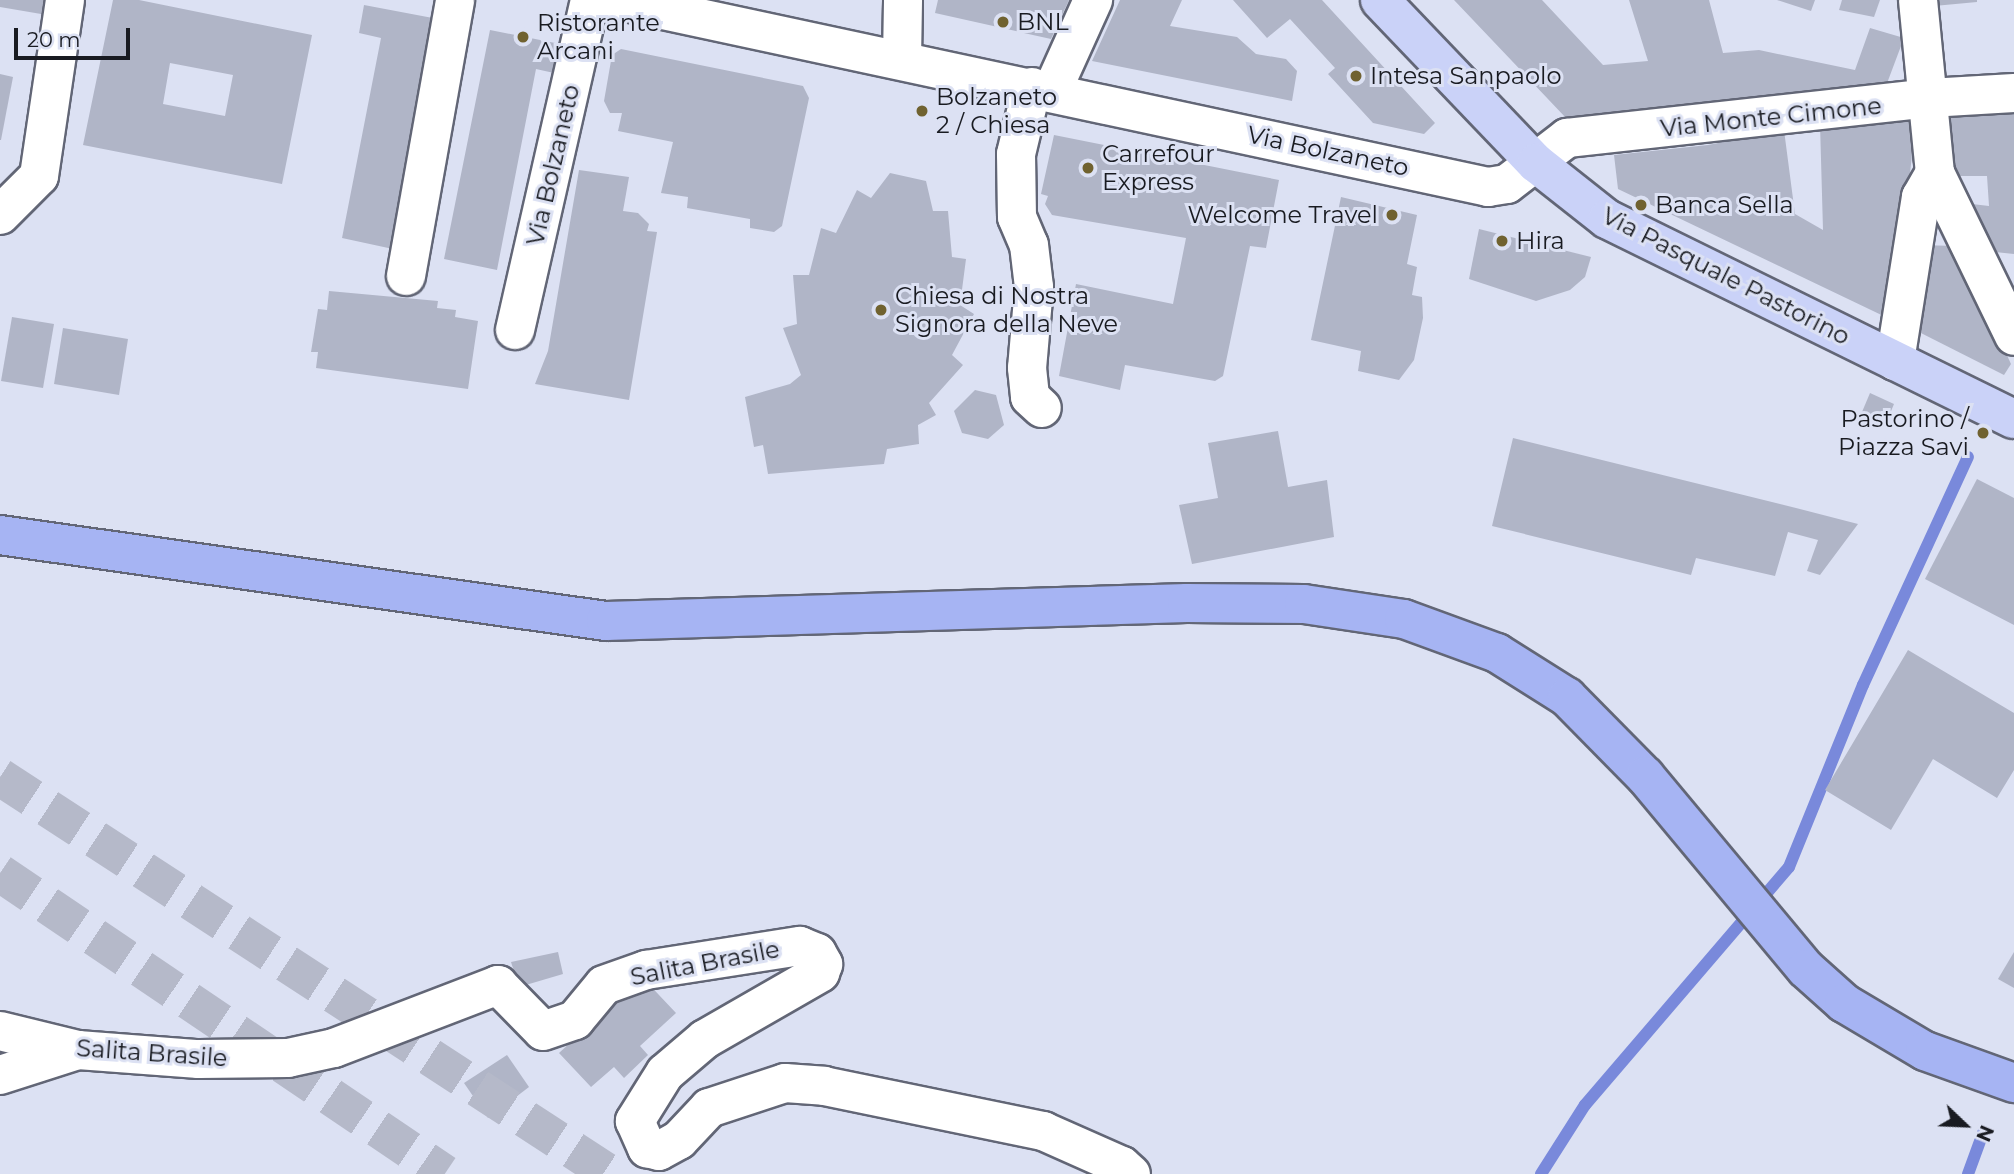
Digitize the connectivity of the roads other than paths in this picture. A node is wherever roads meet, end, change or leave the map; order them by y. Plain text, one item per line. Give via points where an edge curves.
1 (65, 0) edge
2 (455, 0) edge
3 (590, 0) edge
4 (616, 0) edge
5 (903, 0) edge
6 (1093, 0) edge
7 (1380, 0) edge
8 (1918, 0) edge
9 (902, 59) junction
10 (1042, 89) junction
11 (2014, 93) edge
12 (1929, 98) junction
13 (1536, 163) junction
14 (1935, 173) junction
15 (0, 215) edge
16 (406, 276) dead end
17 (515, 330) dead end
18 (2014, 336) edge
19 (1895, 361) junction
20 (1042, 408) dead end
21 (2014, 419) edge
22 (0, 535) edge
23 (0, 1031) edge
24 (78, 1050) junction
25 (0, 1075) edge
26 (2014, 1083) edge
27 (1131, 1174) edge

1 - 15 street via 39,176
2 - 16 street
3 - 17 street, Via Bolzaneto
4 - 9 street, Via Bolzaneto
5 - 9 street
6 - 10 street
7 - 13 main road, Via Pasquale Pastorino
8 - 12 street
9 - 10 street, Via Bolzaneto
10 - 13 street, Via Bolzaneto via 1488,187 1507,184
10 - 20 street via 1016,154 1017,216 1029,244 1034,287 1027,368 1030,397
11 - 12 street, Via Monte Cimone
12 - 13 street, Via Monte Cimone via 1567,138
12 - 14 street
13 - 19 main road, Via Pasquale Pastorino via 1607,219
14 - 18 street
14 - 19 street via 1921,197
19 - 21 main road, Via Pasquale Pastorino
22 - 26 highway via 606,621 1187,603 1304,604 1404,619 1497,653 1567,697 1645,776 1806,969 1844,1003 1924,1051
23 - 24 street, Salita Brasile
24 - 25 street
24 - 27 street, Salita Brasile via 200,1059 288,1058 334,1048 498,985 543,1031 575,1020 604,985 646,970 800,946 817,953 823,964 820,973 705,1039 665,1073 635,1121 647,1148 659,1151 679,1140 709,1108 785,1083 824,1086 1043,1131

